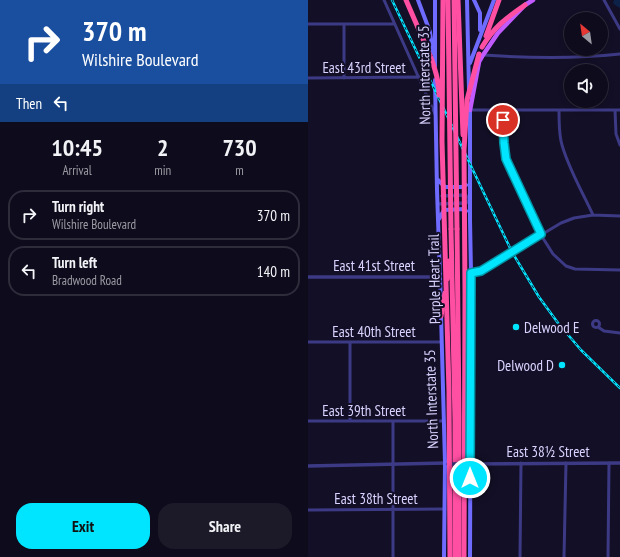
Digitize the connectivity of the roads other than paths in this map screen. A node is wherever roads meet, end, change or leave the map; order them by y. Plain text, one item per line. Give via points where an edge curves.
1 (384, 0) edge
2 (406, 0) edge
3 (418, 0) edge
4 (435, 0) edge
5 (443, 0) edge
6 (448, 0) edge
7 (454, 0) edge
8 (458, 0) edge
9 (467, 0) edge
10 (474, 0) edge
11 (494, 0) edge
12 (499, 0) edge
13 (533, 0) edge
14 (604, 0) edge
15 (525, 5) junction
16 (308, 24) edge
17 (344, 24) junction
18 (394, 24) junction
19 (620, 29) edge
20 (480, 33) junction
21 (482, 47) junction
22 (481, 54) junction
23 (620, 54) edge
24 (435, 61) junction
25 (469, 66) junction
26 (420, 77) junction
27 (308, 78) edge
28 (344, 78) junction
29 (470, 110) junction
30 (559, 110) junction
31 (615, 110) junction
32 (620, 110) edge
33 (503, 111) junction
34 (437, 117) junction
35 (442, 141) junction
36 (620, 145) edge
37 (464, 150) junction
38 (470, 178) junction
39 (437, 179) junction
40 (437, 196) junction
41 (470, 199) junction
42 (438, 204) junction
43 (593, 215) junction
44 (620, 216) edge
45 (470, 220) junction
46 (438, 221) junction
47 (541, 234) junction
48 (451, 242) junction
49 (620, 270) edge
50 (471, 273) junction
51 (308, 277) edge
52 (440, 277) junction
53 (441, 316) junction
54 (598, 327) dead end
55 (620, 334) edge
56 (308, 342) edge
57 (350, 342) junction
58 (441, 342) junction
59 (350, 421) junction
60 (393, 421) junction
61 (444, 421) junction
62 (308, 422) edge
63 (446, 463) junction
64 (521, 463) junction
65 (566, 463) junction
66 (609, 463) junction
67 (620, 463) edge
68 (468, 464) junction
69 (393, 465) junction
70 (308, 466) edge
71 (393, 509) junction
72 (445, 509) junction
73 (308, 510) edge
74 (393, 557) edge
75 (444, 557) edge
76 (450, 557) edge
77 (455, 557) edge
78 (459, 557) edge
79 (464, 557) edge
80 (470, 557) edge
81 (520, 557) edge
82 (564, 557) edge
83 (608, 557) edge

1 - 18 street
2 - 35 highway, bridge via 437,78
3 - 24 main road via 430,32
4 - 24 main road, North Interstate 35
5 - 35 highway, Purple Heart Trail, bridge
6 - 48 highway, Purple Heart Trail, bridge
7 - 78 highway, Purple Heart Trail, bridge
8 - 37 highway, Purple Heart Trail, bridge
9 - 25 main road
10 - 20 main road via 480,13
11 - 20 main road
12 - 21 highway
13 - 15 main road
14 - 19 street
15 - 21 highway via 499,24
15 - 22 main road
16 - 17 street
17 - 18 street
17 - 28 street
18 - 26 street
20 - 25 main road
21 - 22 highway
22 - 23 street
22 - 29 main road
22 - 37 highway, bridge via 467,100
24 - 34 main road, North Interstate 35
25 - 29 main road
26 - 28 street, East 43rd Street
26 - 34 street
27 - 28 street, East 43rd Street
29 - 33 street
29 - 38 main road
30 - 31 street
30 - 33 street
30 - 43 street via 561,142 565,155
31 - 32 street
31 - 36 street via 616,134
33 - 47 street via 506,159
34 - 39 main road, North Interstate 35
35 - 76 highway, Purple Heart Trail, bridge via 449,390
37 - 79 highway, Purple Heart Trail, bridge
38 - 39 main road via 462,187 444,188
38 - 41 main road
39 - 40 main road, North Interstate 35
40 - 41 street via 466,195
40 - 42 main road, North Interstate 35
41 - 42 street via 466,203
41 - 45 main road
42 - 46 main road, North Interstate 35
43 - 44 street
43 - 47 street via 574,218
45 - 46 main road via 464,210 444,210
45 - 50 main road
46 - 52 main road, North Interstate 35
47 - 49 street via 553,254 566,266 575,269
47 - 50 street via 481,271
48 - 53 highway
48 - 77 highway, Purple Heart Trail
50 - 68 main road
51 - 52 street, East 41st Street
52 - 53 main road, North Interstate 35
53 - 58 main road, North Interstate 35
54 - 55 street
56 - 57 street, East 40th Street
57 - 58 street, East 40th Street
57 - 59 street
58 - 61 main road, North Interstate 35
59 - 60 street, East 39th Street
59 - 62 street, East 39th Street
60 - 61 street, East 39th Street
60 - 69 street
61 - 63 main road, North Interstate 35
63 - 68 street, East 38½ Street, bridge
63 - 69 street, East 38½ Street
63 - 72 main road, North Interstate 35
64 - 65 street, East 38½ Street
64 - 68 street, East 38½ Street
64 - 81 street
65 - 66 street, East 38½ Street
65 - 82 street
66 - 67 street, East 38½ Street
66 - 83 street
68 - 80 main road
69 - 70 street, East 38½ Street
69 - 71 street
71 - 72 street, East 38th Street
71 - 73 street, East 38th Street
71 - 74 street
72 - 75 main road, North Interstate 35

